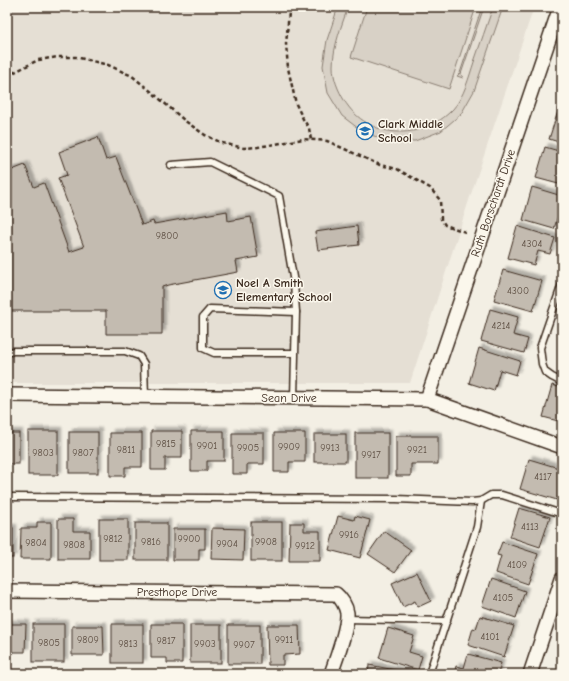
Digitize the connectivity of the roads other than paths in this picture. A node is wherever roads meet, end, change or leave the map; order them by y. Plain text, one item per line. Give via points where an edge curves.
1 (560, 8) edge
2 (171, 165) dead end
3 (562, 284) edge
4 (296, 312) junction
5 (7, 353) edge
6 (294, 353) junction
7 (562, 382) edge
8 (7, 395) edge
9 (145, 397) junction
10 (294, 398) junction
11 (427, 399) junction
12 (562, 447) edge
13 (7, 497) edge
14 (481, 501) junction
15 (562, 514) edge
16 (562, 578) edge
17 (7, 591) edge
18 (346, 619) junction
19 (447, 620) junction
20 (331, 674) edge
21 (429, 674) edge
22 (530, 674) edge

1 - 11 street, Ruth Borschardt Drive
2 - 4 lane via 210,162 279,196 294,283
3 - 7 lane via 540,348 545,372
4 - 6 lane
4 - 6 lane via 210,309 203,317 203,348 214,353
5 - 9 lane via 125,351 139,356 144,364
6 - 10 lane
8 - 9 street, Sean Drive
9 - 10 street, Sean Drive
10 - 11 street, Sean Drive
11 - 12 street, Sean Drive
13 - 14 lane
14 - 15 lane via 491,496 502,495
14 - 19 lane via 477,527
16 - 22 street
17 - 18 street, Presthope Drive via 336,594 343,602
18 - 19 lane
18 - 20 street
19 - 21 lane

